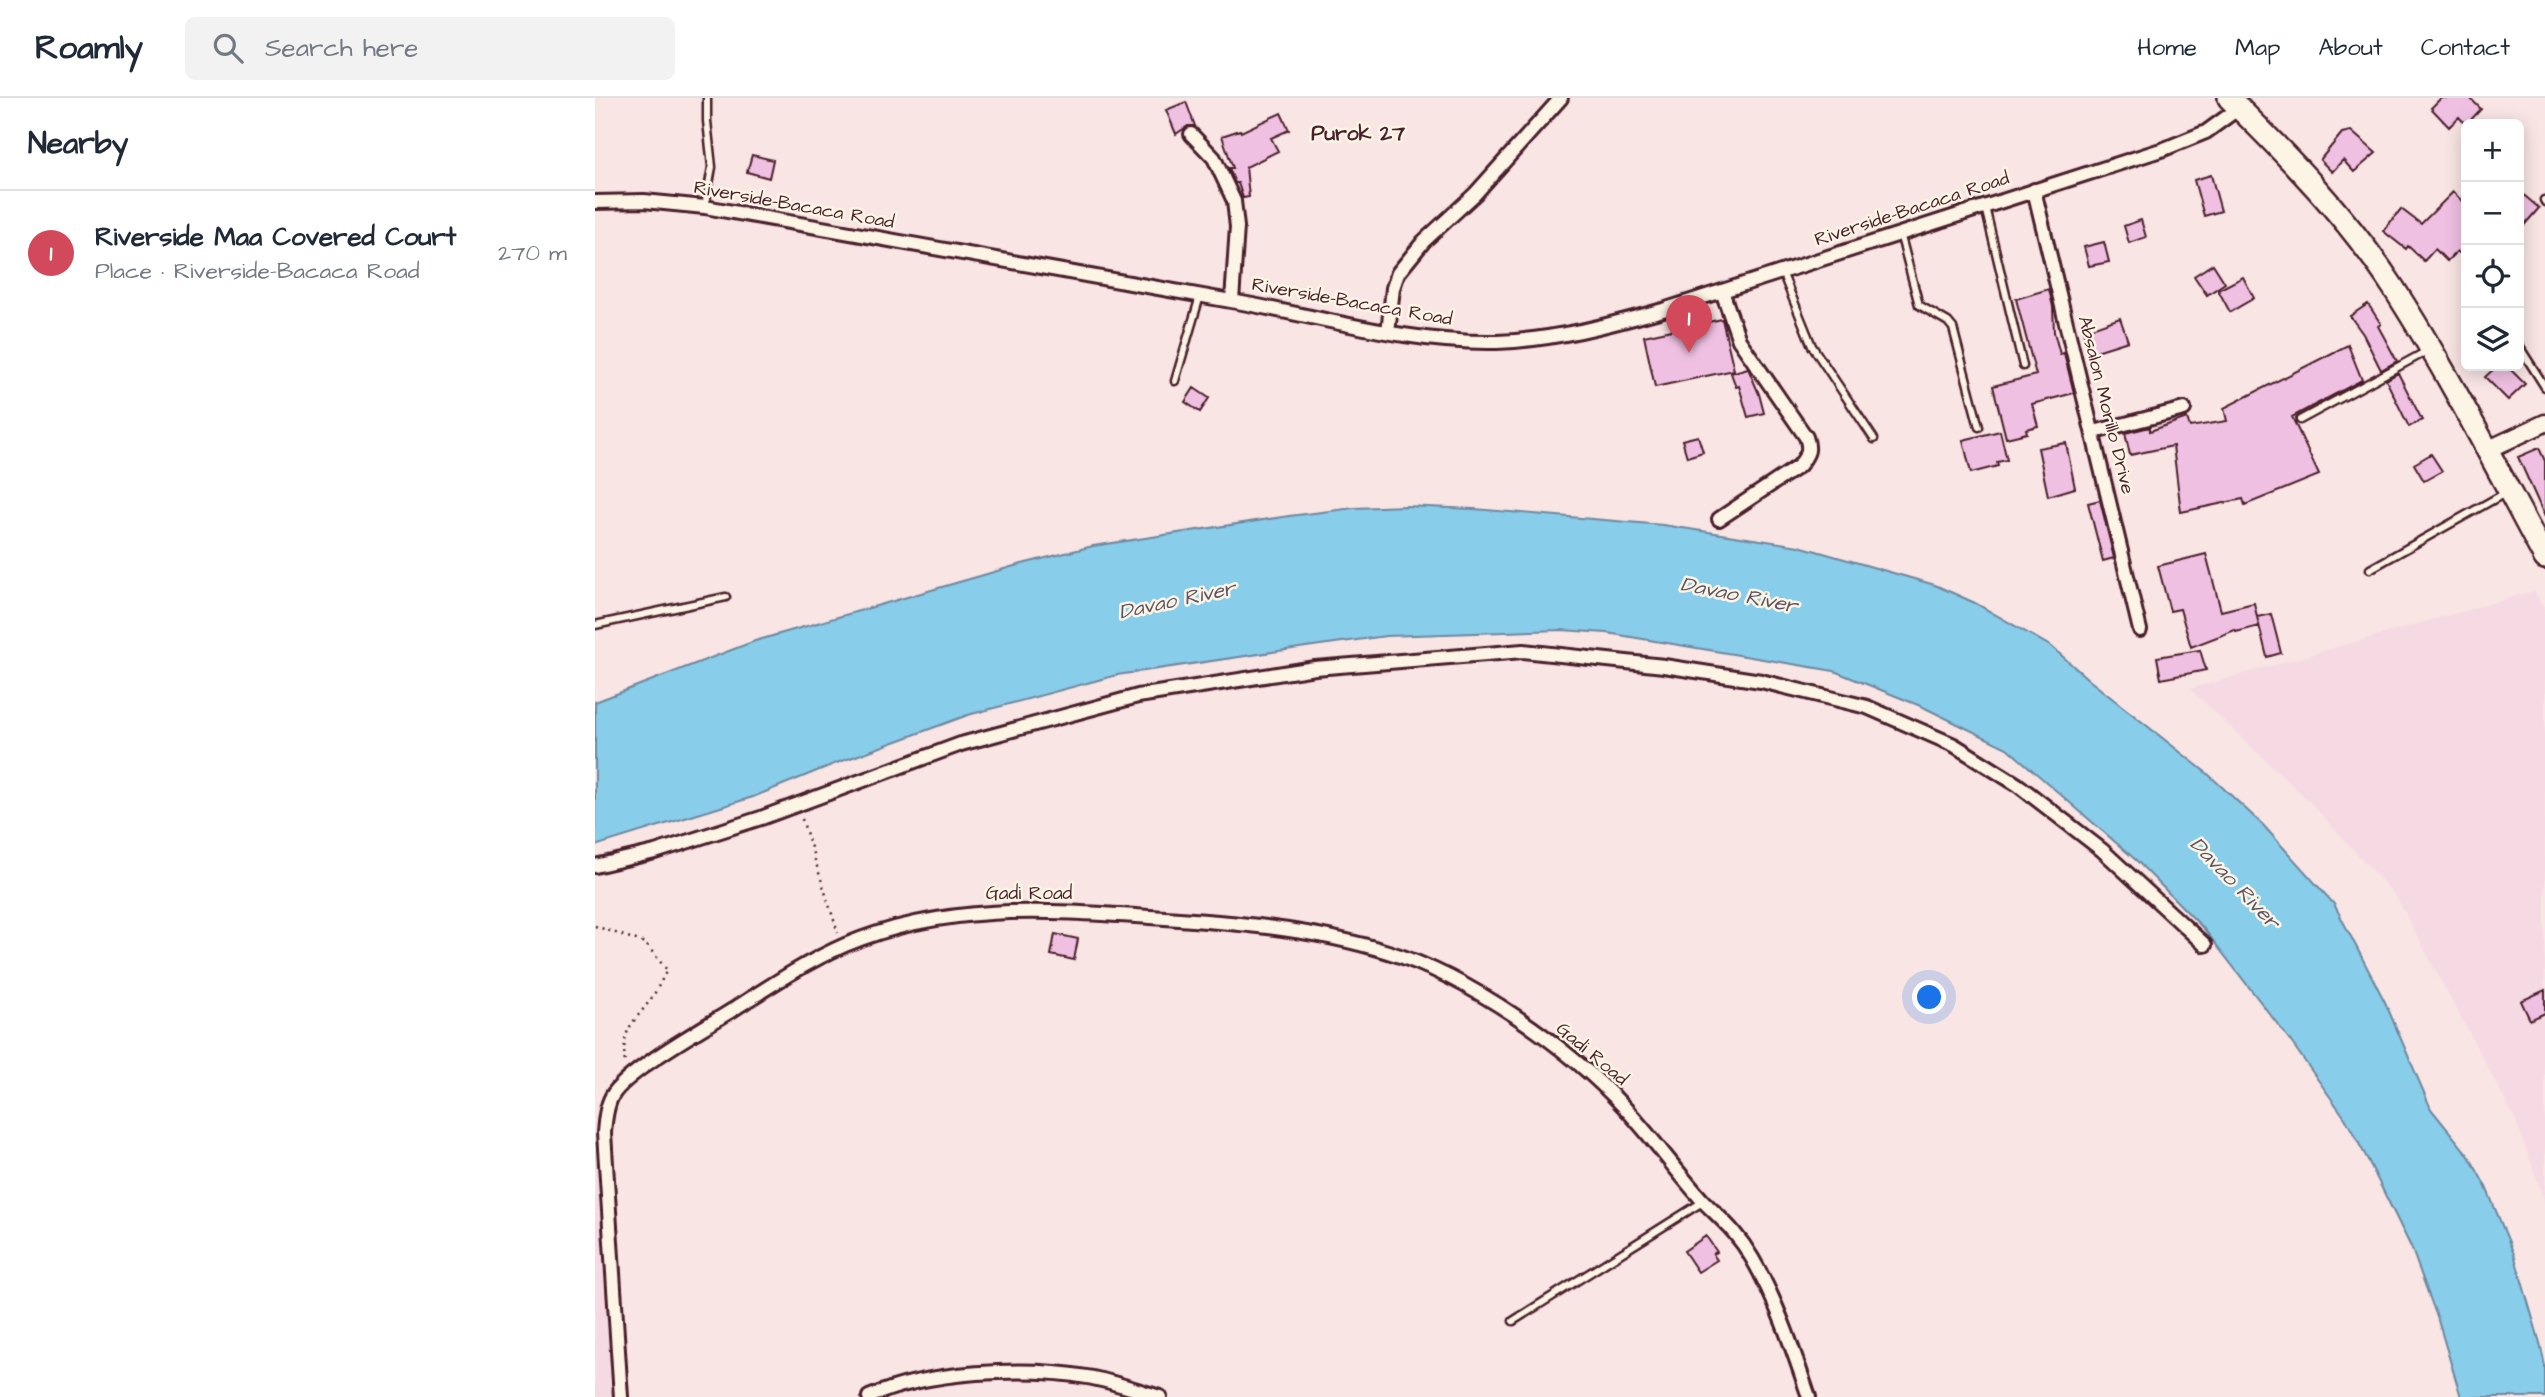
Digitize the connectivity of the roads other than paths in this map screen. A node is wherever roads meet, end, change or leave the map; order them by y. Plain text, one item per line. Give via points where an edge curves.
1 (707, 98) edge
2 (1556, 100) edge
3 (2234, 103) edge
4 (1191, 134) dead end
5 (2034, 190) junction
6 (595, 202) edge
7 (1985, 205) junction
8 (705, 207) junction
9 (1899, 233) junction
10 (1782, 272) junction
11 (1722, 291) junction
12 (1200, 296) junction
13 (1232, 301) junction
14 (1388, 332) junction
15 (2431, 349) junction
16 (2524, 354) edge
17 (2023, 366) dead end
18 (1175, 381) dead end
19 (2545, 387) edge
20 (2184, 409) dead end
21 (2300, 420) dead end
22 (2545, 423) edge
23 (1979, 427) dead end
24 (2094, 432) junction
25 (1874, 439) dead end
26 (2487, 450) junction
27 (2509, 491) junction
28 (1719, 519) dead end
29 (2545, 558) edge
30 (2370, 569) dead end
31 (726, 597) dead end
32 (595, 625) edge
33 (2140, 630) dead end
34 (595, 866) edge
35 (2205, 945) dead end
36 (1704, 1201) junction
37 (1513, 1321) dead end
38 (621, 1397) edge
39 (869, 1397) edge
40 (1160, 1397) edge
41 (1809, 1397) edge

1 - 8 lane via 712,167
2 - 14 street via 1475,194 1424,241 1398,273
3 - 5 street, Riverside-Bacaca Road via 2206,132 2187,141
3 - 15 main road via 2336,211 2392,285
4 - 13 street via 1214,158 1234,201 1237,227
5 - 7 street, Riverside-Bacaca Road
5 - 24 street, Absalon Morillo Drive
6 - 8 street, Riverside-Bacaca Road
7 - 9 street, Riverside-Bacaca Road
7 - 17 lane
8 - 12 street, Riverside-Bacaca Road
9 - 10 street, Riverside-Bacaca Road
9 - 23 lane via 1917,301 1953,328
10 - 11 street, Riverside-Bacaca Road
10 - 25 lane via 1812,346
11 - 14 street, Riverside-Bacaca Road via 1595,328 1541,338 1497,342
11 - 28 street via 1739,340 1809,447 1799,466
12 - 13 street, Riverside-Bacaca Road
12 - 18 lane
13 - 14 street, Riverside-Bacaca Road
15 - 21 lane
15 - 26 main road
16 - 19 lane
20 - 24 street
22 - 26 street
24 - 33 street, Absalon Morillo Drive
26 - 27 main road
27 - 29 main road
27 - 30 lane
31 - 32 lane
34 - 35 street via 655,852 797,805 961,744 1138,696 1315,668 1523,651 1761,681 1867,707 1954,746 2018,785 2102,849
36 - 37 lane
36 - 38 street, Gadi Road via 1622,1105 1551,1042 1449,978 1392,953 1332,936 1267,927 1045,910 942,916 897,926 803,966 665,1053 612,1095 604,1133
36 - 41 street, Gadi Road via 1736,1232 1753,1259
39 - 40 street via 946,1376 1016,1371 1087,1377

